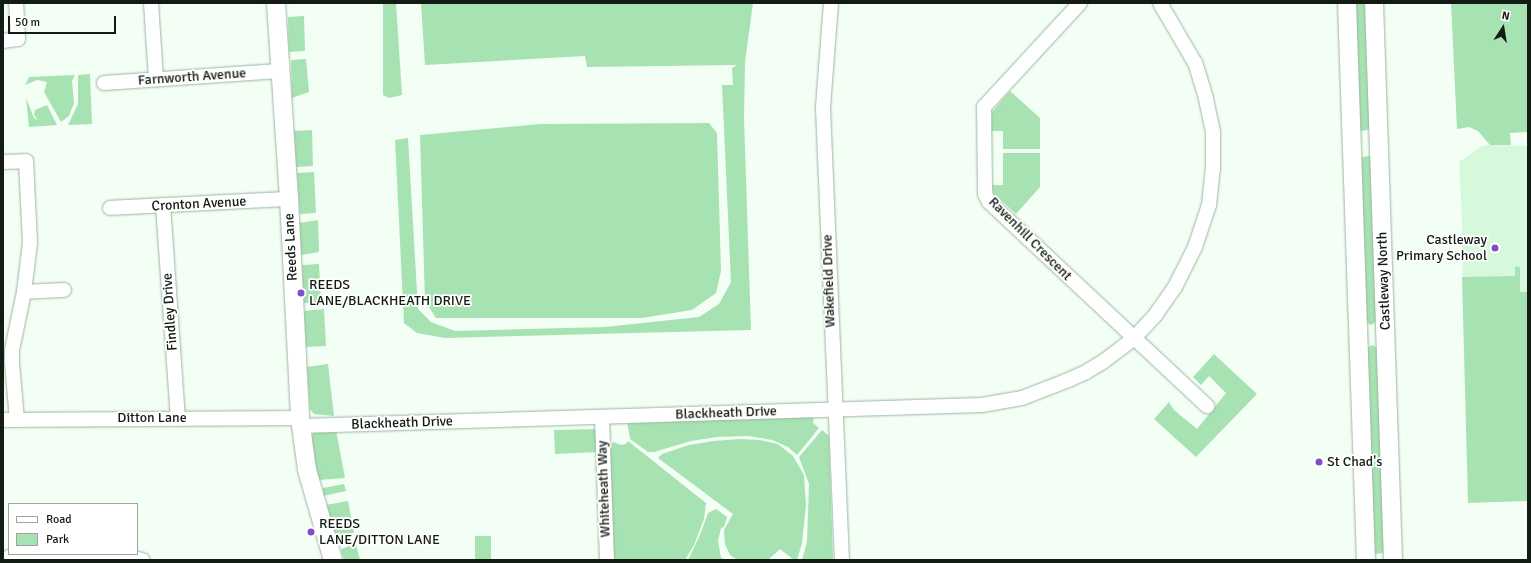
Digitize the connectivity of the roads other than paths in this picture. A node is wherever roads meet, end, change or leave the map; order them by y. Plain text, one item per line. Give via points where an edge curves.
1 (16, 3) edge
2 (151, 3) edge
3 (276, 3) edge
4 (831, 3) edge
5 (1080, 3) edge
6 (1160, 3) edge
7 (1347, 3) edge
8 (1374, 3) edge
9 (3, 41) edge
10 (280, 71) junction
11 (156, 79) junction
12 (104, 83) dead end
13 (1380, 139) junction
14 (1351, 140) junction
15 (3, 162) edge
16 (289, 199) junction
17 (163, 205) junction
18 (110, 208) dead end
19 (64, 290) dead end
20 (24, 292) junction
21 (1134, 338) junction
22 (1359, 339) junction
23 (1385, 339) junction
24 (1208, 406) dead end
25 (834, 410) junction
26 (602, 417) junction
27 (178, 418) junction
28 (3, 420) edge
29 (17, 420) junction
30 (300, 422) junction
31 (9, 558) dead end
32 (142, 560) edge
33 (333, 560) edge
34 (607, 560) edge
35 (842, 560) edge
36 (1366, 560) edge
37 (1393, 560) edge

1 - 9 street via 18,39
2 - 11 street
3 - 10 street, Reeds Lane
4 - 25 street, Wakefield Drive via 823,108
5 - 21 street, Ravenhill Crescent via 984,107 985,194 988,202
6 - 21 street, Blackheath Drive via 1195,63 1213,132 1213,169 1209,205 1195,247 1175,287 1156,314
7 - 14 street, Castleway North
8 - 13 street, Castleway North
10 - 11 street, Farnworth Avenue
10 - 16 street, Reeds Lane
11 - 12 street, Farnworth Avenue
13 - 14 street
13 - 23 street, Castleway North
14 - 22 street, Castleway North
15 - 20 street via 26,162 30,243
16 - 17 street, Cronton Avenue
16 - 30 street, Reeds Lane
17 - 18 street, Cronton Avenue
17 - 27 street, Findley Drive
19 - 20 street
20 - 29 street via 12,350
21 - 24 street, Ravenhill Crescent
21 - 25 street, Blackheath Drive via 1086,372 1015,399 982,404
22 - 23 street
22 - 36 street, Castleway North
23 - 37 street, Castleway North
25 - 26 street, Blackheath Drive
25 - 35 street, Wakefield Drive
26 - 30 street, Blackheath Drive
26 - 34 street, Whiteheath Way
27 - 29 street, Ditton Lane
27 - 30 street, Ditton Lane
28 - 29 street, Ditton Lane
30 - 33 street, Reeds Lane via 306,470
31 - 32 street via 121,555

